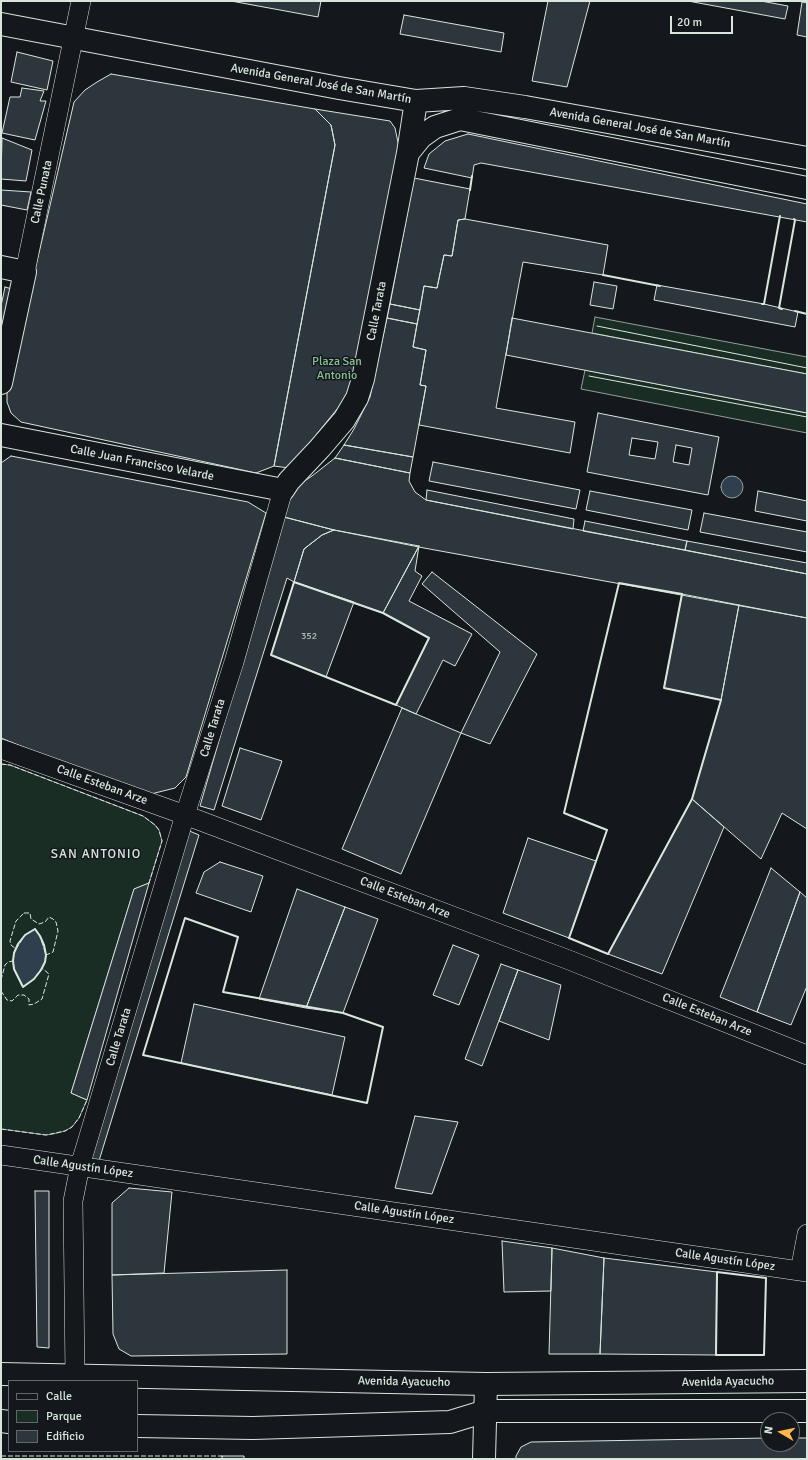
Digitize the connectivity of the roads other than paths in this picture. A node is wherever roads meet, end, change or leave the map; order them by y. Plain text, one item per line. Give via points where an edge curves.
1 (81, 1) edge
2 (1, 24) edge
3 (74, 38) junction
4 (416, 101) junction
5 (408, 153) junction
6 (807, 158) edge
7 (807, 188) edge
8 (1, 266) edge
9 (26, 272) junction
10 (1, 383) edge
11 (1, 435) edge
12 (283, 490) junction
13 (1, 749) edge
14 (186, 816) junction
15 (807, 1055) edge
16 (1, 1155) edge
17 (80, 1166) junction
18 (807, 1234) edge
19 (803, 1271) edge
20 (1, 1374) edge
21 (75, 1377) junction
22 (807, 1381) edge
23 (486, 1384) junction
24 (486, 1411) junction
25 (807, 1412) edge
26 (138, 1426) edge
27 (484, 1459) edge

1 - 3 street, Calle Punata
2 - 3 main road, Avenida General José de San Martín
3 - 4 main road, Avenida General José de San Martín
3 - 9 street, Calle Punata
4 - 5 main road, Calle Tarata
4 - 6 main road, Avenida General José de San Martín via 464,98
5 - 7 main road, Avenida General José de San Martín via 421,137 435,127 460,119
5 - 12 main road, Calle Tarata via 363,379 357,398 344,420
8 - 9 main road
9 - 10 main road, Calle Punata
11 - 12 main road, Calle Juan Francisco Velarde
12 - 14 street, Calle Tarata via 234,662
13 - 14 street, Calle Esteban Arze
14 - 15 street, Calle Esteban Arze via 569,960
14 - 17 street, Calle Tarata
16 - 17 street, Calle Agustín López
17 - 19 street, Calle Agustín López
17 - 21 street, Calle Tarata via 73,1200
18 - 19 street
20 - 21 main road, Avenida Ayacucho
21 - 23 main road, Avenida Ayacucho
22 - 23 main road, Avenida Ayacucho
23 - 24 main road
24 - 25 main road
24 - 26 main road via 450,1422 253,1428
24 - 27 main road

